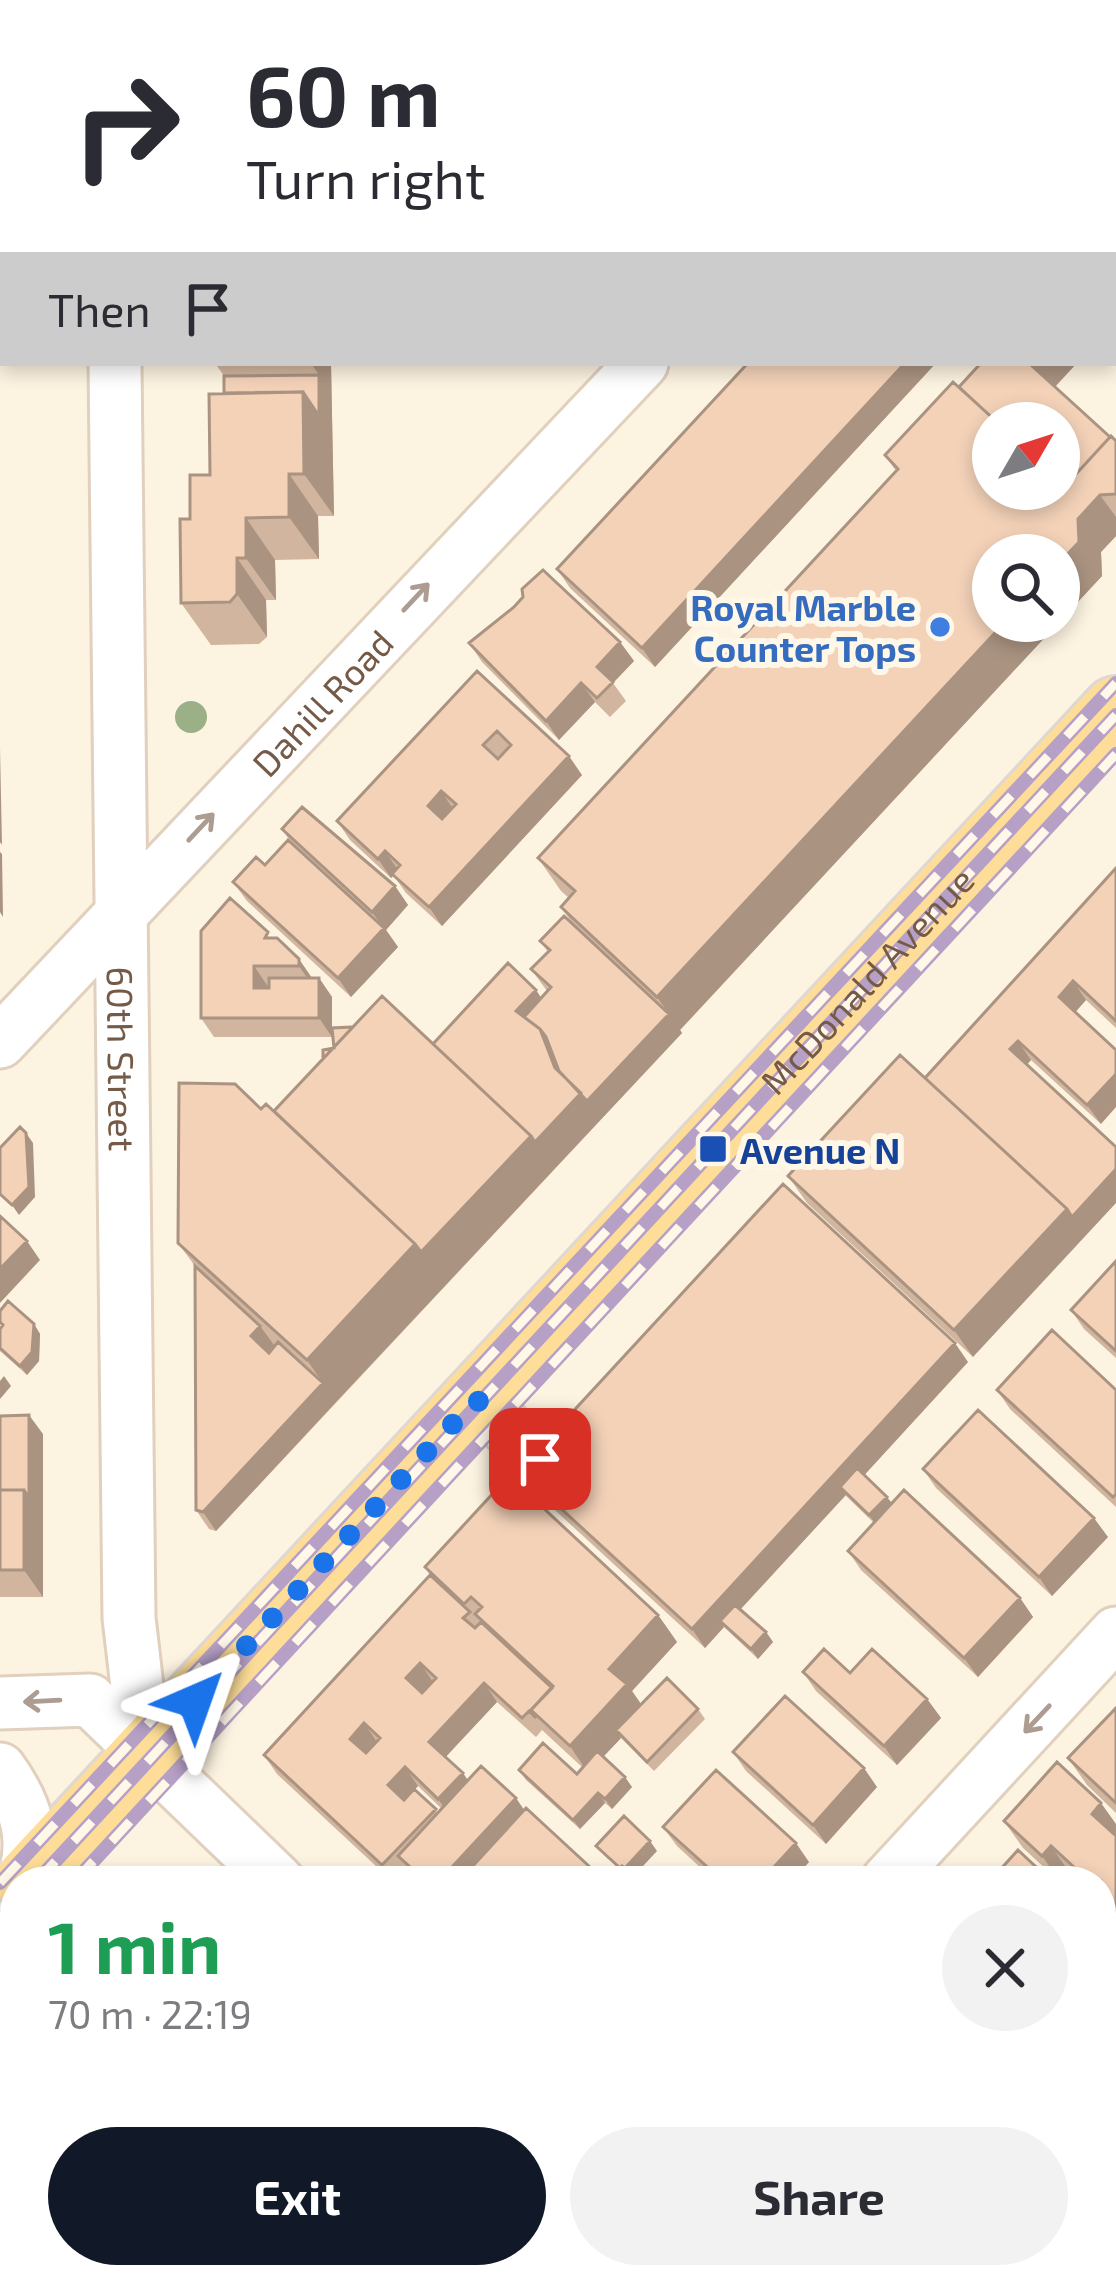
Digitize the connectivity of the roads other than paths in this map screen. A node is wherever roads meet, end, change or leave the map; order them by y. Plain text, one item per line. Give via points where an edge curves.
1 (115, 366) edge
2 (627, 371) edge
3 (1116, 710) edge
4 (121, 912) junction
5 (0, 1042) edge
6 (476, 1399) junction
7 (551, 1469) edge
8 (1116, 1633) edge
9 (0, 1703) edge
10 (145, 1755) junction
11 (0, 1768) edge
12 (28, 1866) edge
13 (40, 1866) edge
14 (262, 1866) edge
15 (901, 1866) edge

1 - 4 street, 60th Street
4 -> 2 street, Dahill Road
3 - 6 main road, McDonald Avenue
4 - 5 street, Dahill Road
4 - 10 street, 60th Street via 129,1618
6 - 7 street
6 - 10 main road, McDonald Avenue
8 -> 15 street
10 -> 9 street via 90,1700
10 - 13 main road, McDonald Avenue
10 - 14 street
11 - 12 street via 26,1813

